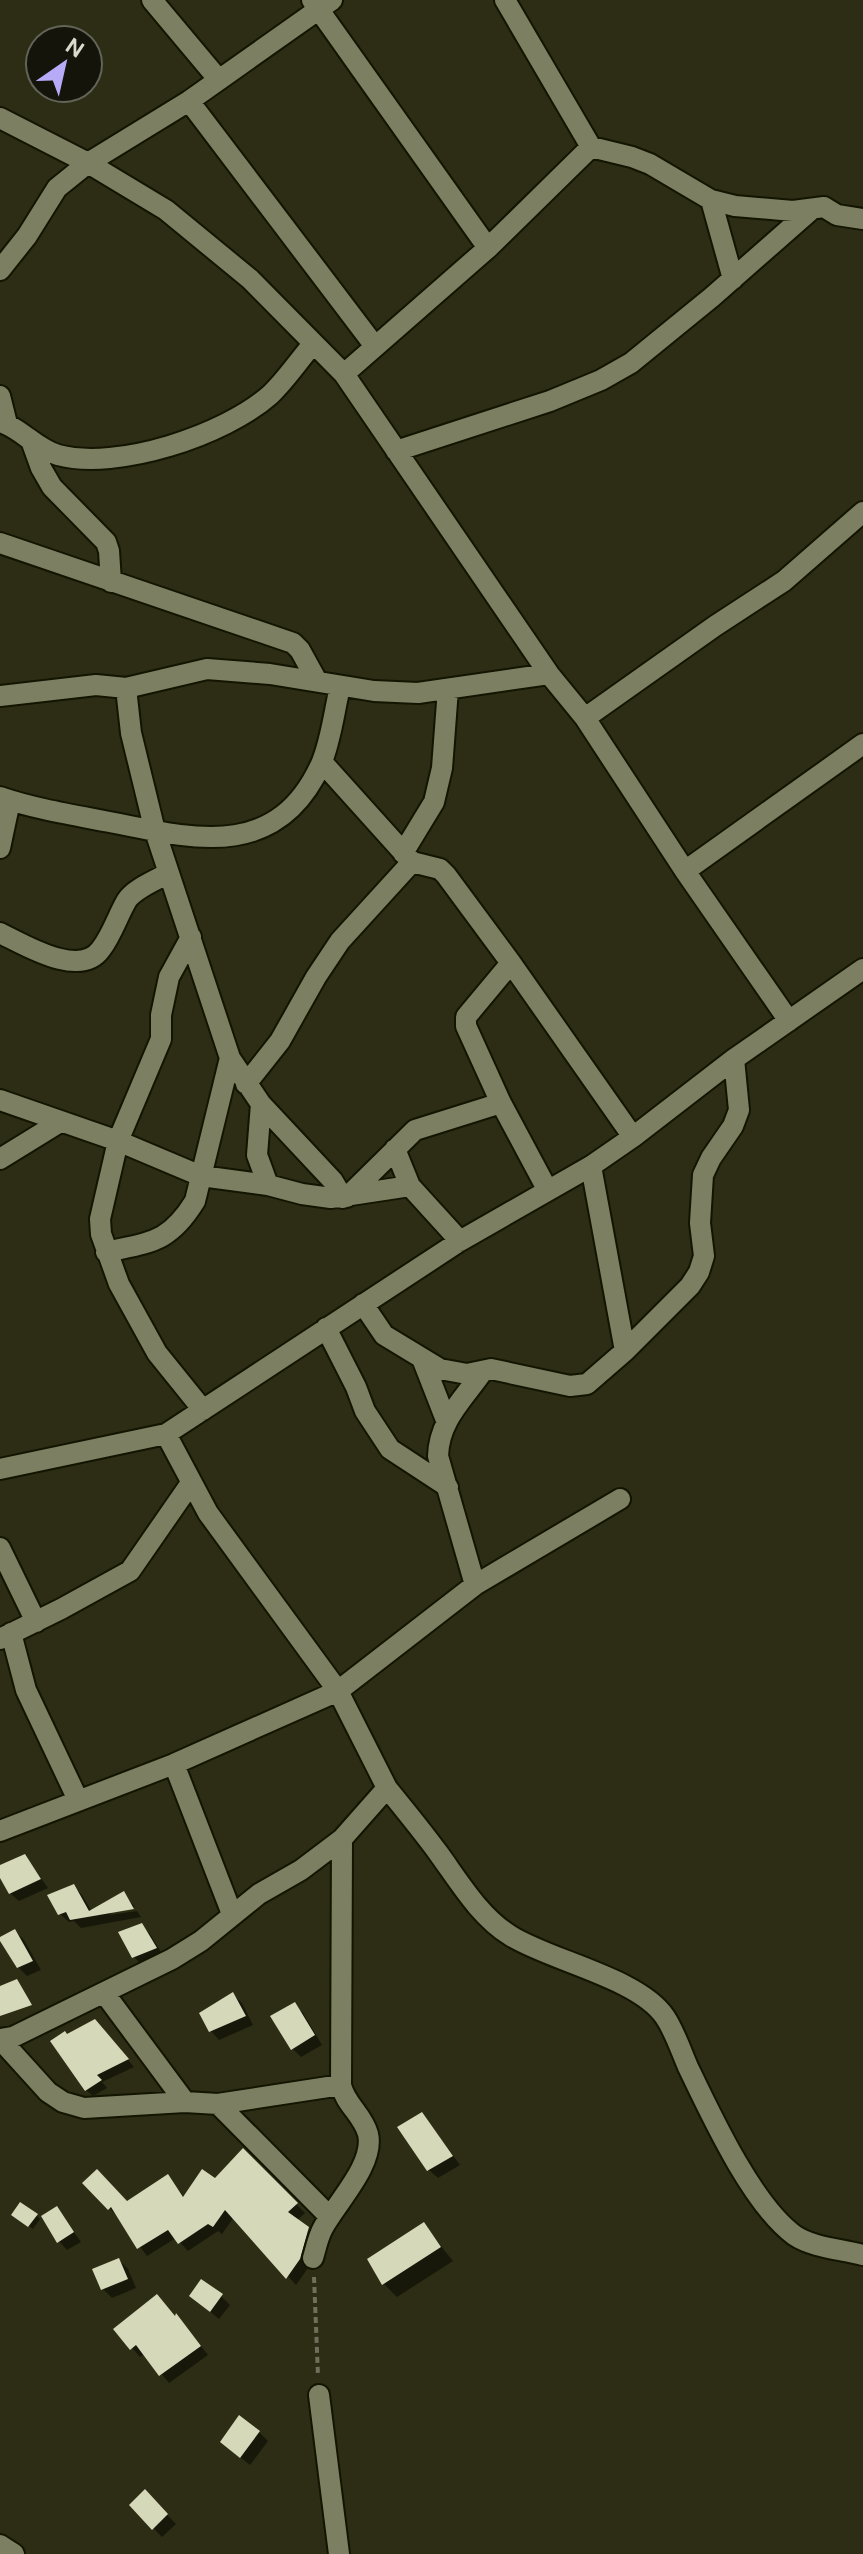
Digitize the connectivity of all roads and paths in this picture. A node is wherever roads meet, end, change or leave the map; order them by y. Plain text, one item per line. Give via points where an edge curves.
1 (152, 0) edge
2 (505, 0) edge
3 (321, 3) edge
4 (219, 80) junction
5 (189, 101) junction
6 (0, 118) edge
7 (591, 147) junction
8 (88, 163) junction
9 (711, 200) junction
10 (811, 210) junction
11 (863, 219) edge
12 (488, 248) junction
13 (0, 270) edge
14 (733, 279) junction
15 (313, 344) junction
16 (374, 345) junction
17 (344, 374) junction
18 (0, 396) edge
19 (4, 423) edge
20 (32, 443) junction
21 (396, 451) junction
22 (863, 512) edge
23 (0, 543) edge
24 (111, 582) junction
25 (549, 674) junction
26 (317, 681) junction
27 (340, 687) junction
28 (126, 688) junction
29 (448, 689) junction
30 (0, 696) edge
31 (585, 718) junction
32 (863, 744) edge
33 (322, 762) junction
34 (5, 799) edge
35 (155, 831) junction
36 (0, 848) edge
37 (408, 857) junction
38 (685, 871) junction
39 (168, 873) junction
40 (0, 933) edge
41 (191, 937) junction
42 (511, 963) junction
43 (863, 969) edge
44 (789, 1021) junction
45 (230, 1058) junction
46 (734, 1059) junction
47 (246, 1084) junction
48 (0, 1100) edge
49 (501, 1103) junction
50 (261, 1104) junction
51 (60, 1122) junction
52 (633, 1137) junction
53 (118, 1141) junction
54 (395, 1149) junction
55 (257, 1155) junction
56 (0, 1159) edge
57 (591, 1166) junction
58 (201, 1176) junction
59 (234, 1180) junction
60 (268, 1185) junction
61 (410, 1186) junction
62 (547, 1189) junction
63 (345, 1197) junction
64 (460, 1241) junction
65 (106, 1252) junction
66 (363, 1304) junction
67 (326, 1328) junction
68 (625, 1351) junction
69 (423, 1361) junction
70 (483, 1371) junction
71 (203, 1410) junction
72 (446, 1420) junction
73 (166, 1434) junction
74 (0, 1469) edge
75 (191, 1483) junction
76 (448, 1487) junction
77 (620, 1499) dead end
78 (0, 1548) edge
79 (475, 1585) junction
80 (36, 1622) junction
81 (6, 1636) edge
82 (338, 1691) junction
83 (174, 1764) junction
84 (387, 1788) junction
85 (78, 1800) junction
86 (0, 1831) edge
87 (342, 1839) junction
88 (232, 1914) junction
89 (105, 1994) junction
90 (0, 2039) edge
91 (341, 2085) junction
92 (185, 2102) junction
93 (218, 2104) junction
94 (330, 2217) junction
95 (863, 2255) edge
96 (313, 2258) joint
97 (319, 2395) joint
98 (0, 2545) edge
99 (14, 2554) edge
100 (339, 2554) edge

1 - 4 street
2 - 7 street
3 - 4 street
3 - 12 street
4 - 5 street
5 - 8 street
5 - 16 street
6 - 8 street
7 - 9 street via 650,164
7 - 12 street
8 - 13 street via 57,188
8 - 15 street via 166,210 250,279
9 - 10 street via 758,210
9 - 14 street
10 - 11 street via 824,207
10 - 14 street
12 - 16 street
14 - 21 street via 631,363 601,380
15 - 17 street
15 - 20 street via 271,393 246,413 153,451 84,458 58,455
16 - 17 street
17 - 21 street
18 - 19 street
19 - 20 street
20 - 24 street via 52,487 106,542
21 - 25 street
22 - 31 street via 784,581
23 - 24 street
24 - 26 street via 293,643
25 - 29 street
25 - 31 street
26 - 27 street
26 - 28 street via 207,669
27 - 29 street via 418,693
27 - 33 street
28 - 30 street via 96,685
28 - 35 street via 131,733
29 - 37 street via 434,802
31 - 38 street
32 - 38 street
33 - 35 street via 307,789 267,826 213,839
33 - 37 street
34 - 35 street
34 - 36 street
35 - 39 street
37 - 42 street via 440,869
37 - 47 street via 340,941 280,1041
38 - 44 street
39 - 40 street via 127,901 101,950 89,961 43,954
39 - 41 street
41 - 45 street
41 - 53 street via 169,977 161,1039
42 - 49 street via 466,1017
42 - 52 street
43 - 44 street
44 - 46 street
45 - 47 street
45 - 58 street
46 - 52 street
46 - 68 street via 739,1110 703,1175 704,1256 699,1272
47 - 50 street
48 - 51 street
49 - 54 street via 415,1130
49 - 62 street
50 - 55 street
50 - 63 street
51 - 53 street
51 - 56 street
52 - 57 street
53 - 58 street
53 - 65 street via 100,1219
54 - 61 street
54 - 63 street
55 - 59 street
55 - 60 street
57 - 62 street
57 - 68 street
58 - 59 street
58 - 65 street via 195,1201 173,1232
59 - 60 street
60 - 63 street via 318,1197
61 - 63 street
61 - 64 street
62 - 64 street
64 - 66 street
65 - 71 street via 157,1353
66 - 67 street
66 - 69 street via 384,1335
67 - 71 street
67 - 76 street via 377,1432 399,1457
68 - 70 street via 587,1384 570,1386 500,1369
69 - 70 street via 449,1372
69 - 72 street
70 - 72 street
71 - 73 street
72 - 76 street via 438,1456
73 - 74 street
73 - 75 street
75 - 80 street via 130,1571
75 - 82 street
76 - 79 street
77 - 79 street
78 - 80 street
79 - 82 street
80 - 81 street
81 - 85 street
82 - 83 street
82 - 84 street
83 - 85 street
83 - 88 street
84 - 87 street
84 - 95 street via 473,1901 502,1929 647,1999 665,2016 703,2098 770,2212 810,2243
85 - 86 street
87 - 88 street
87 - 91 street
88 - 89 street via 201,1941
89 - 90 street
89 - 92 street
90 - 92 street via 63,2102 84,2108
91 - 93 street
91 - 94 street via 343,2097 368,2133 369,2151
92 - 93 street
93 - 94 street
94 - 96 street
96 - 97 path
97 - 100 street
98 - 99 street

